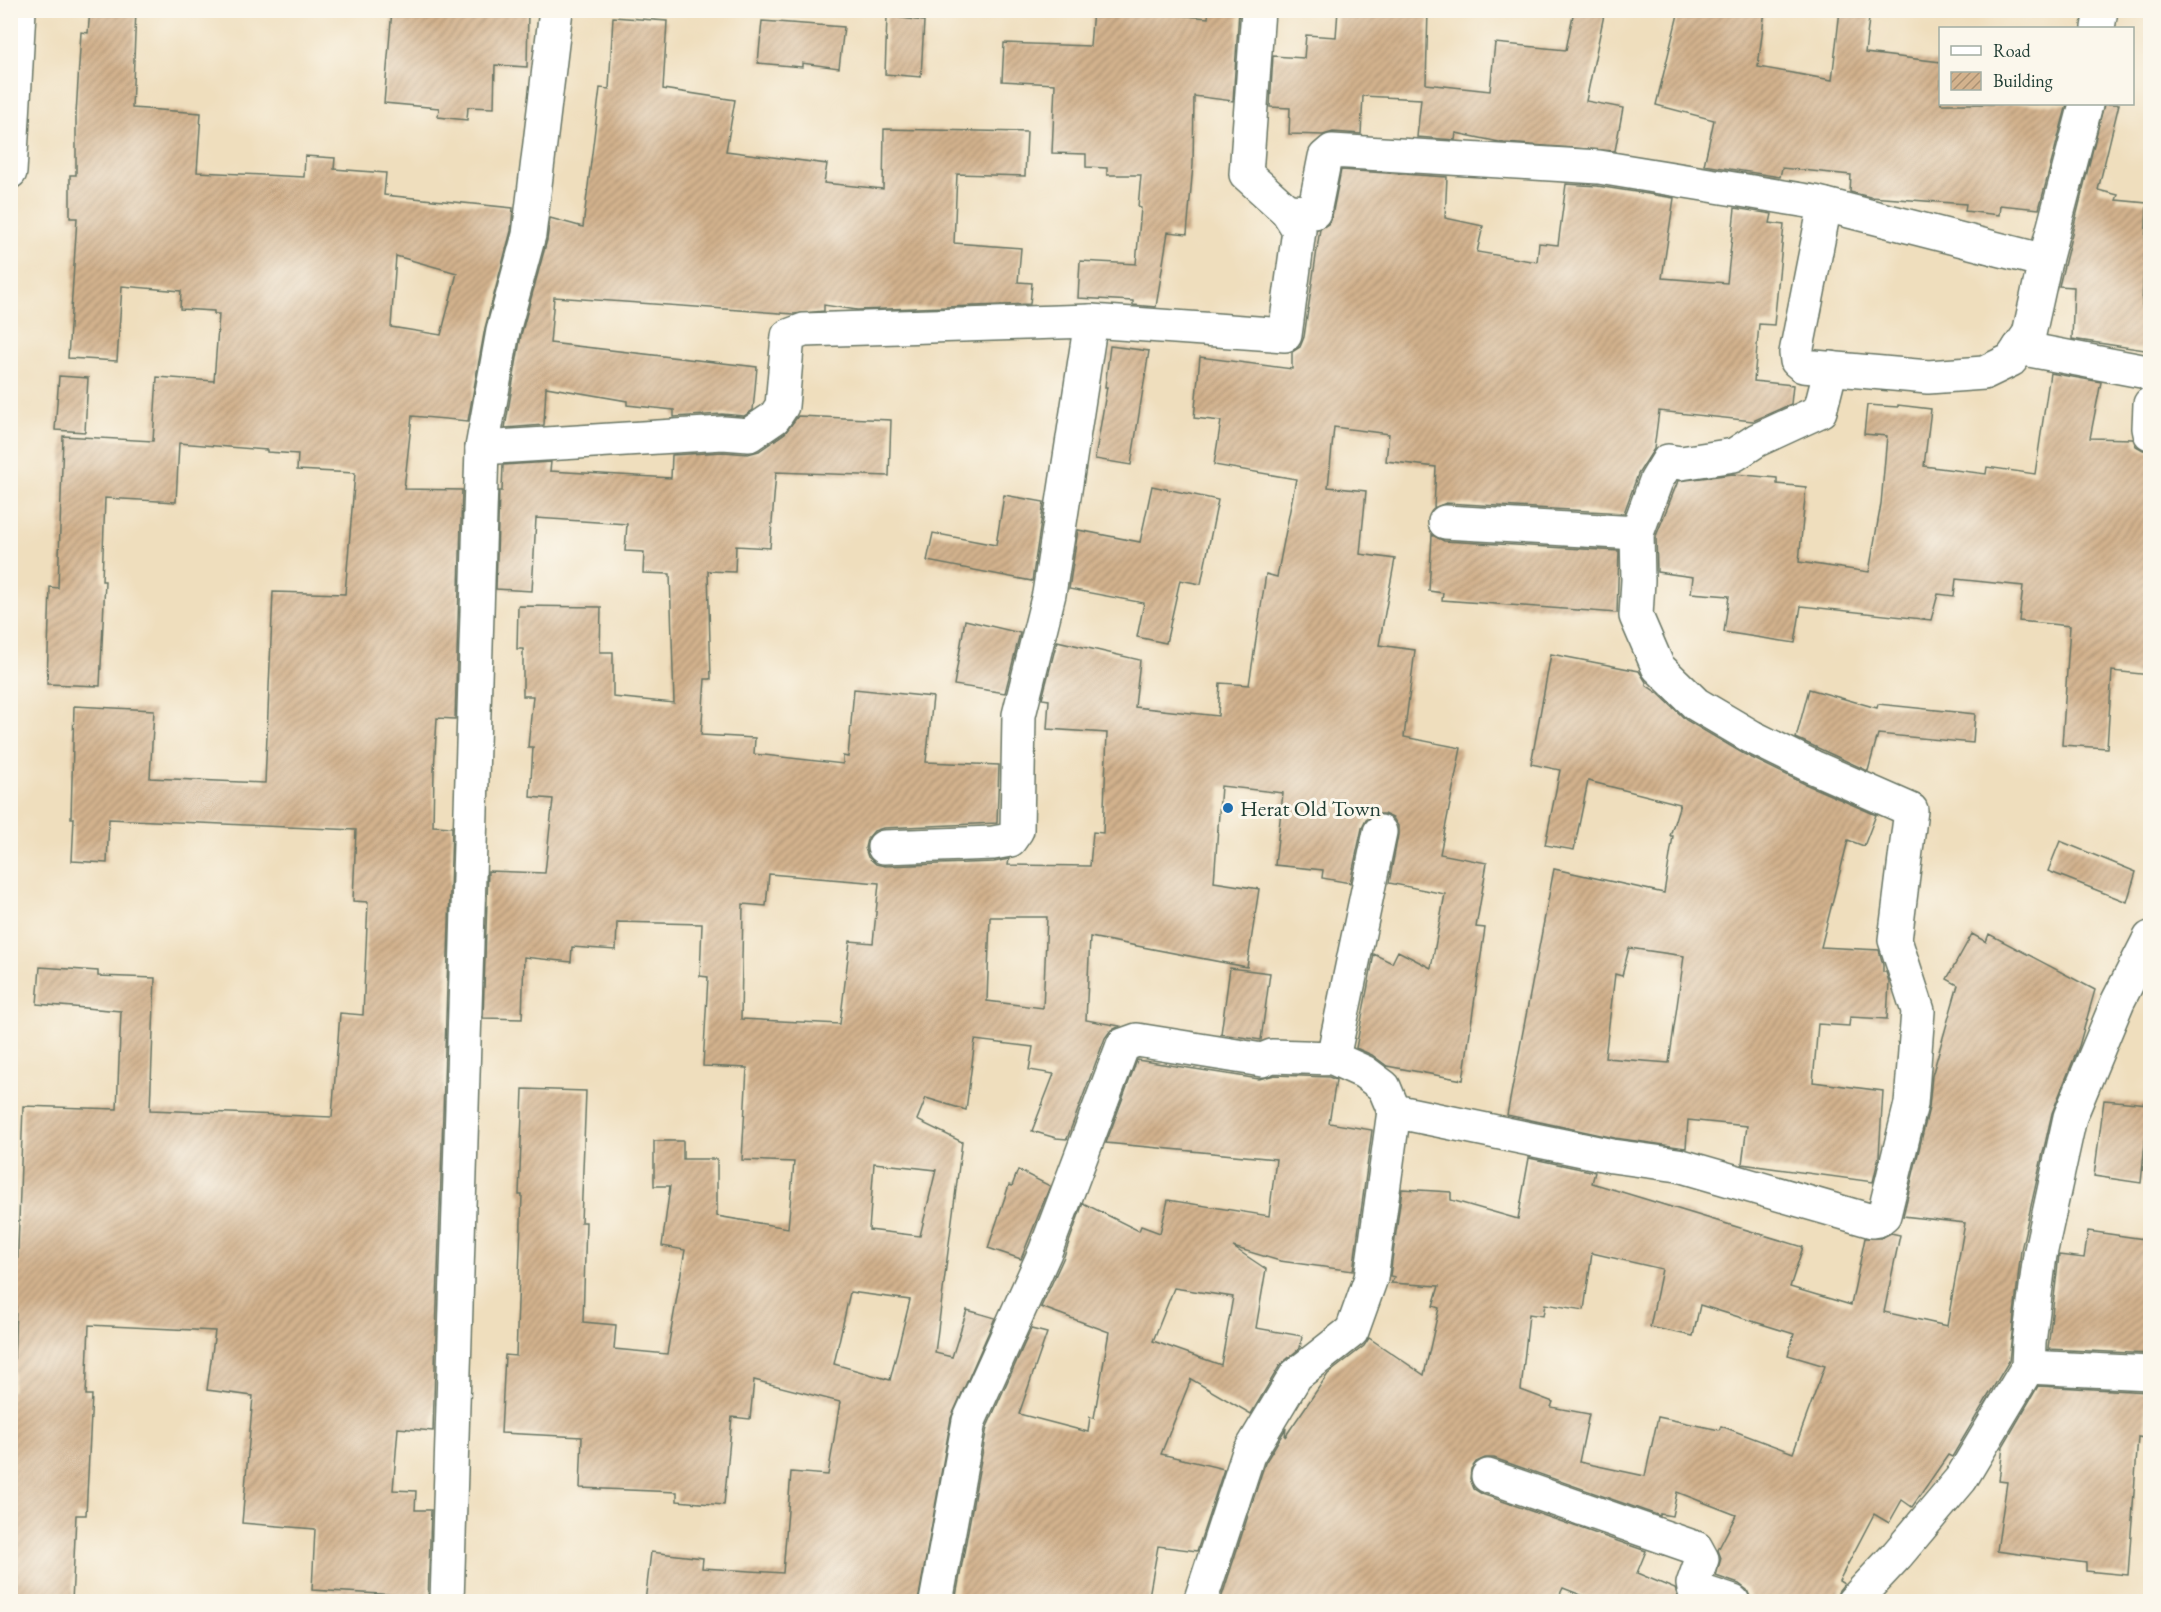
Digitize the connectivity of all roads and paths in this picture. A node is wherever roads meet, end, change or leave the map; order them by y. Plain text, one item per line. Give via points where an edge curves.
1 (19, 10) edge
2 (556, 10) edge
3 (1258, 10) edge
4 (2101, 10) edge
5 (2098, 27) edge
6 (2086, 105) edge
7 (10, 172) edge
8 (1826, 205) junction
9 (1287, 211) junction
10 (2045, 261) junction
11 (1091, 321) junction
12 (2019, 348) junction
13 (1831, 368) junction
14 (2151, 375) edge
15 (2151, 404) edge
16 (2151, 433) edge
17 (482, 448) junction
18 (1445, 522) dead end
19 (1637, 533) junction
20 (1380, 832) dead end
21 (884, 847) dead end
22 (2151, 938) edge
23 (1333, 1058) junction
24 (1394, 1111) junction
25 (2028, 1367) junction
26 (2151, 1373) edge
27 (1488, 1476) dead end
28 (447, 1602) edge
29 (936, 1602) edge
30 (1200, 1602) edge
31 (1733, 1602) edge
32 (1853, 1602) edge

1 - 7 street
2 - 17 street via 529,235 503,331
3 - 9 street via 1246,174
4 - 5 street
6 - 10 street
8 - 9 street via 1599,167 1332,152 1325,157 1314,212
8 - 10 street
8 - 13 street via 1796,353 1803,366
9 - 11 street via 1299,230 1285,335
10 - 12 street via 2029,334
11 - 17 street via 804,330 788,336 779,412 749,435
11 - 21 street via 1049,594 1019,716 1017,830 1010,840 993,843
12 - 13 street via 2011,360 1984,374 1928,377
12 - 14 street
13 - 19 street via 1820,411 1734,455 1681,463 1668,461 1656,481
15 - 16 street
17 - 28 street
18 - 19 street
19 - 24 street via 1636,616 1658,667 1696,704 1752,737 1911,810 1896,940 1918,1011 1911,1104 1884,1215 1872,1221 1678,1165 1612,1156
20 - 23 street
22 - 25 street via 2118,1001 2070,1117 2040,1255
23 - 24 street via 1364,1072 1384,1087
23 - 29 street via 1272,1056 1262,1060 1137,1040 1123,1045 1045,1252 969,1420
24 - 30 street via 1371,1278 1352,1331 1296,1375 1248,1455
25 - 26 street
25 - 32 street via 1961,1479
27 - 31 street via 1696,1548 1702,1559 1694,1589

